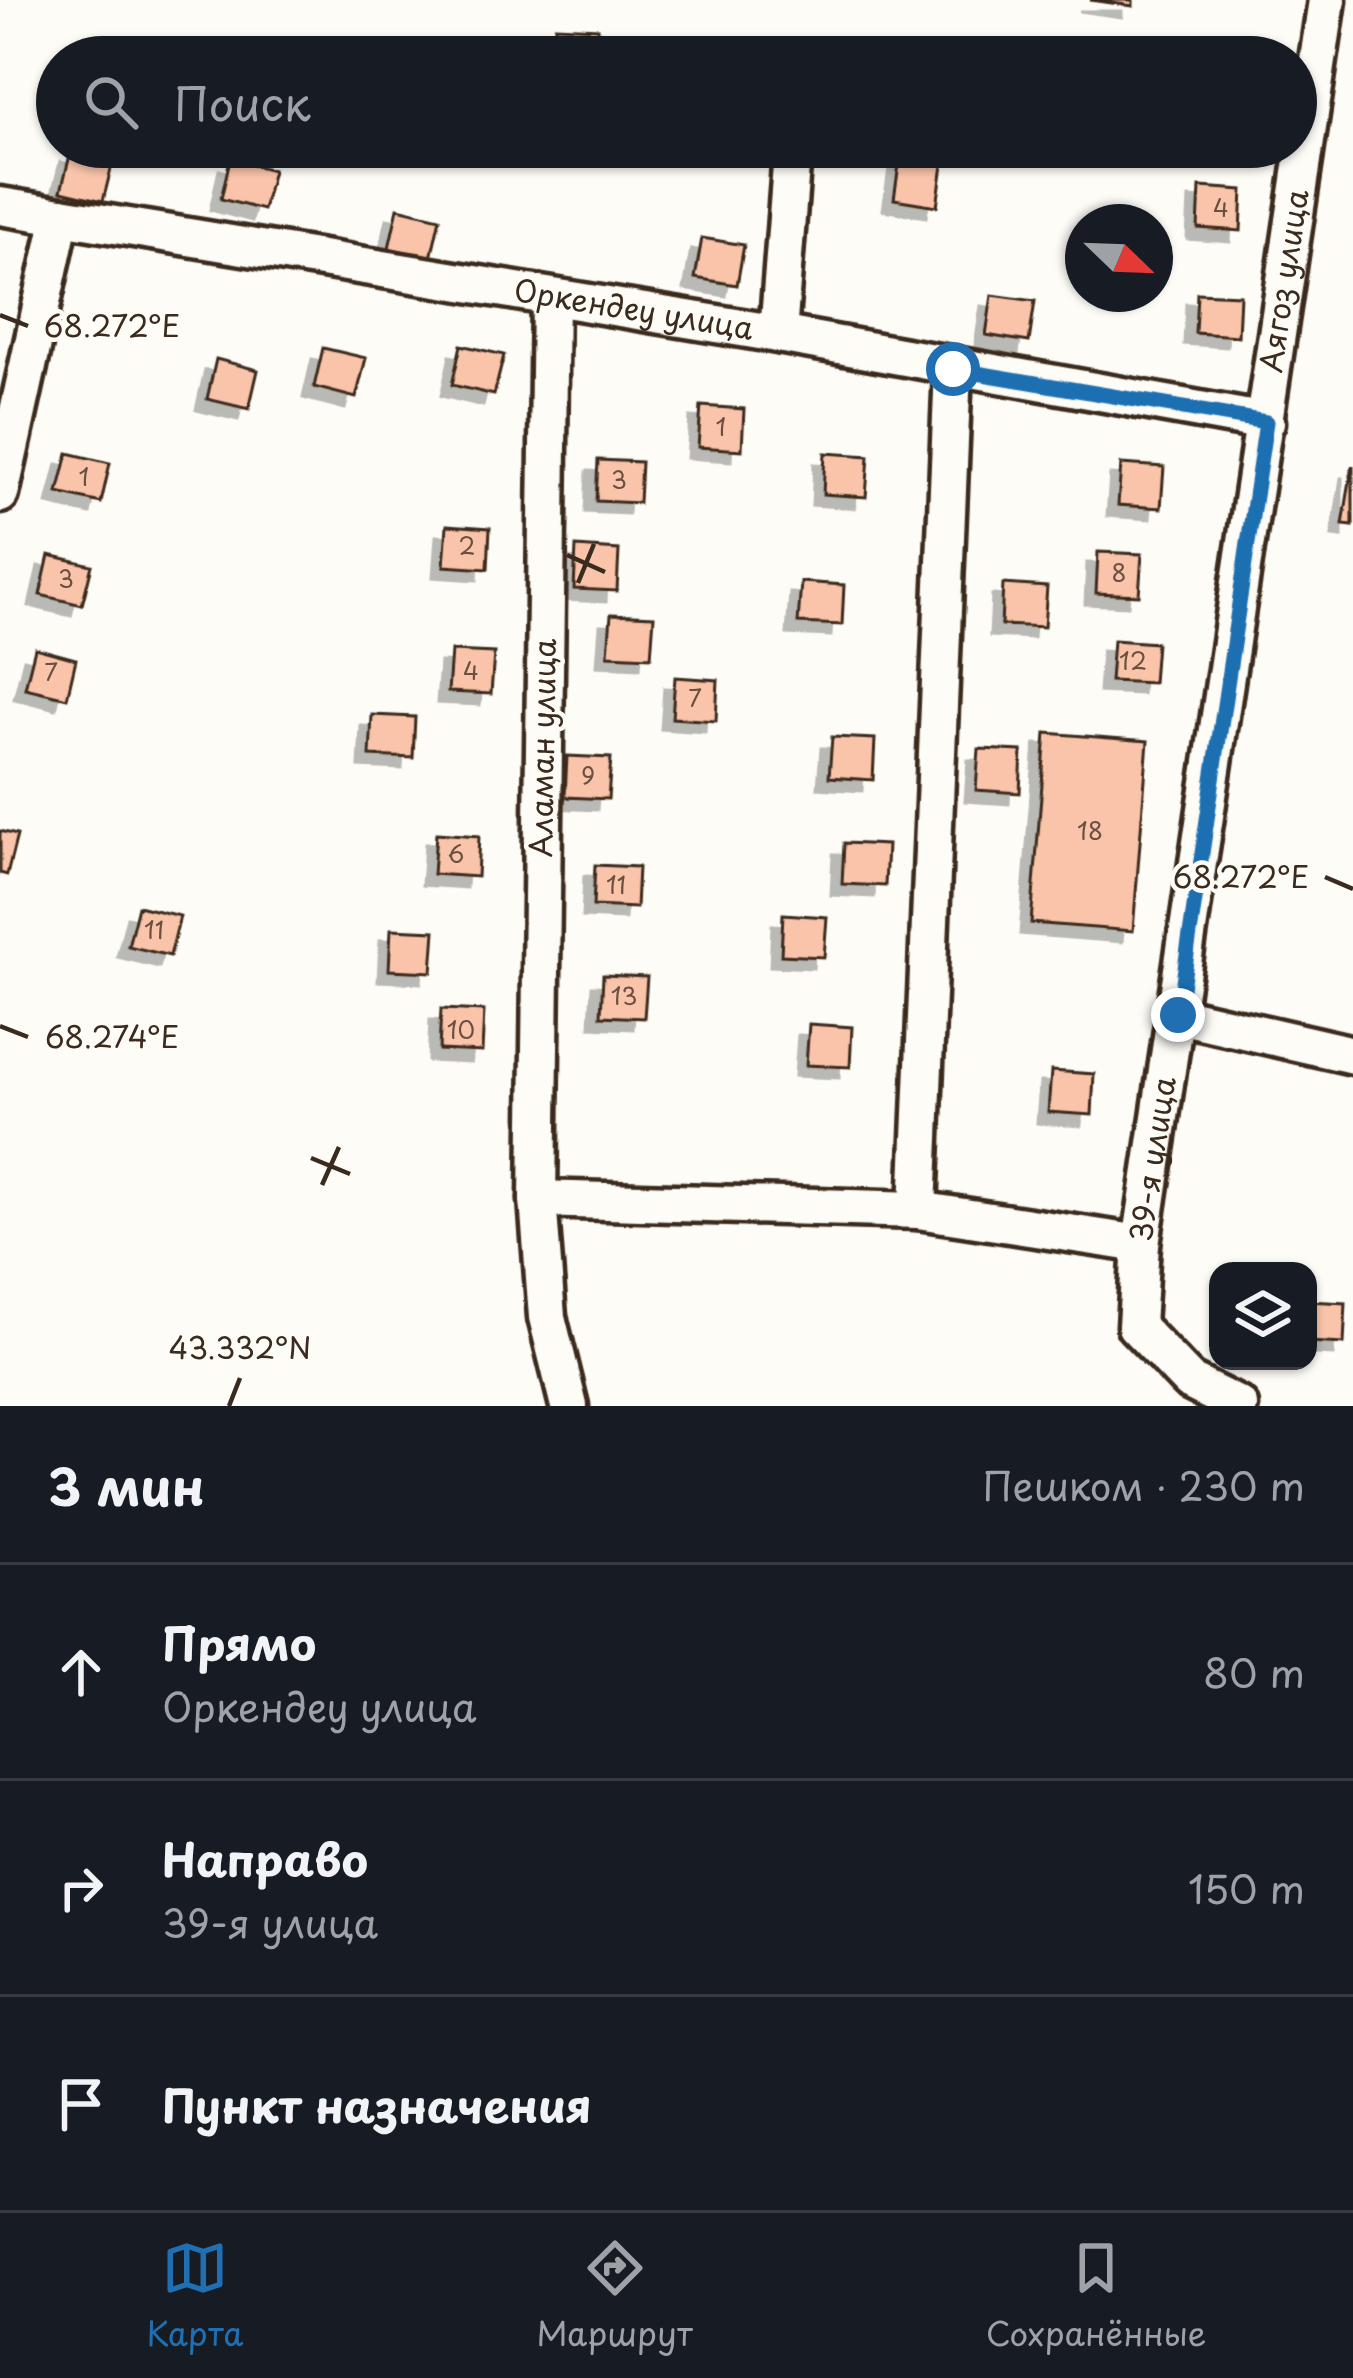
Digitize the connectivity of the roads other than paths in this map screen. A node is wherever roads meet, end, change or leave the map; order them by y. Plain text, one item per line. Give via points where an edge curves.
1 (1328, 0) edge
2 (1317, 75) edge
3 (791, 168) edge
4 (1303, 168) edge
5 (0, 206) edge
6 (61, 216) junction
7 (550, 297) junction
8 (778, 334) junction
9 (953, 369) junction
10 (1266, 422) junction
11 (0, 494) edge
12 (1178, 1015) junction
13 (1353, 1054) edge
14 (538, 1198) junction
15 (918, 1210) junction
16 (1141, 1244) junction
17 (569, 1406) edge
18 (1239, 1406) edge

1 - 2 street, Аягоз улица
3 - 8 street
4 - 10 street, Аягоз улица
5 - 6 street, Оркендеу улица
6 - 7 street, Оркендеу улица
6 - 11 street
7 - 8 street, Оркендеу улица
7 - 14 street, Аламан улица
8 - 9 street, Оркендеу улица
9 - 10 street, Оркендеу улица
9 - 15 street
10 - 12 street, 39-я улица
12 - 13 street
12 - 16 street, 39-я улица
14 - 15 street
14 - 17 street, Аламан улица via 547,1317
15 - 16 street
16 - 18 street, 39-я улица via 1136,1326 1189,1381

